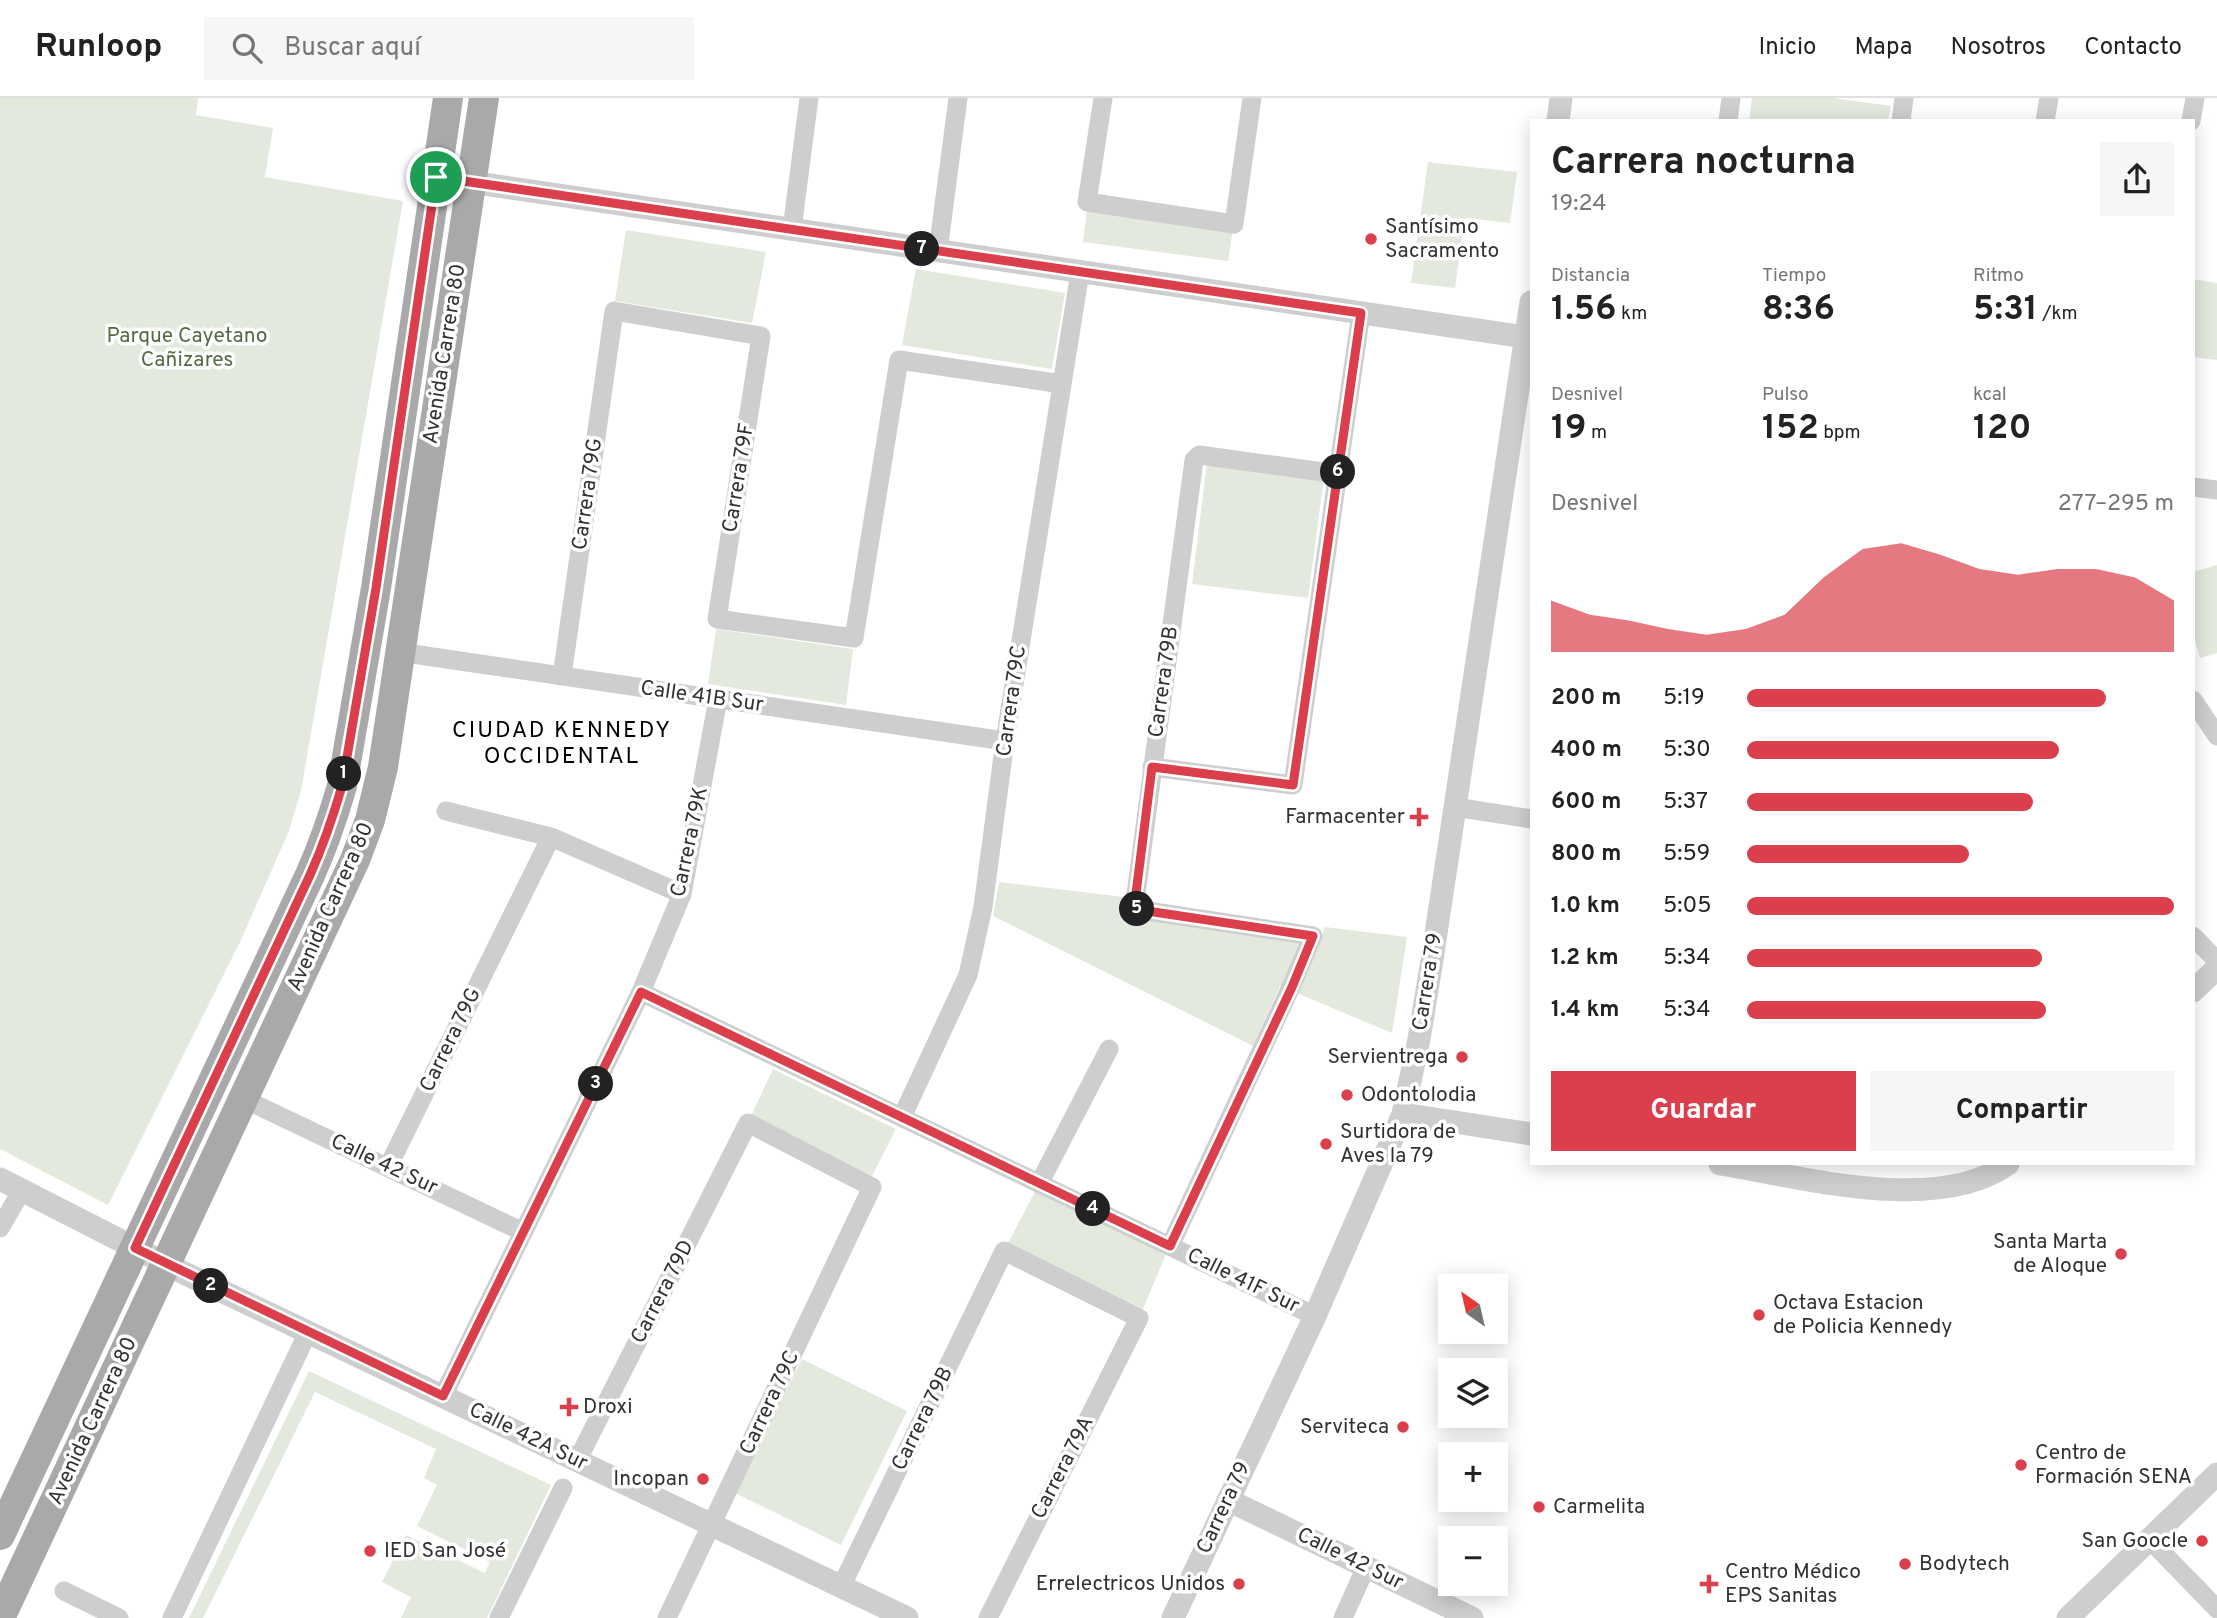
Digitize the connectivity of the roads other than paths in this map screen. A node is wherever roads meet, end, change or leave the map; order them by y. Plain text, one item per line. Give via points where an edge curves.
1 (448, 98) edge
2 (484, 98) edge
3 (809, 98) edge
4 (958, 98) edge
5 (1103, 98) edge
6 (1252, 98) edge
7 (1561, 98) edge
8 (1731, 98) edge
9 (1904, 98) edge
10 (2049, 98) edge
11 (2195, 98) edge
12 (1558, 119) edge
13 (1728, 119) edge
14 (1901, 119) edge
15 (2045, 119) edge
16 (2192, 119) edge
17 (436, 177) junction
18 (471, 182) junction
19 (792, 229) junction
20 (938, 251) junction
21 (1080, 272) junction
22 (1530, 309) edge
23 (1361, 313) junction
24 (761, 336) joint
25 (1526, 337) junction
26 (1062, 384) junction
27 (1338, 474) junction
28 (2195, 487) edge
29 (2217, 490) edge
30 (399, 652) junction
31 (562, 676) junction
32 (718, 699) junction
33 (2195, 703) edge
34 (2217, 736) edge
35 (1005, 741) junction
36 (1152, 767) junction
37 (1455, 807) junction
38 (446, 811) dead end
39 (1530, 819) edge
40 (551, 838) junction
41 (682, 894) junction
42 (2195, 938) edge
43 (2217, 961) edge
44 (2217, 968) edge
45 (2195, 989) edge
46 (641, 992) junction
47 (1109, 1049) dead end
48 (244, 1099) junction
49 (1403, 1114) junction
50 (902, 1117) junction
51 (748, 1123) joint
52 (1530, 1134) edge
53 (1726, 1165) edge
54 (2006, 1165) edge
55 (388, 1167) junction
56 (0, 1179) edge
57 (1039, 1184) junction
58 (22, 1190) junction
59 (0, 1228) edge
60 (523, 1232) junction
61 (1170, 1246) junction
62 (135, 1248) junction
63 (1004, 1251) joint
64 (167, 1265) junction
65 (1315, 1316) junction
66 (308, 1332) junction
67 (443, 1396) junction
68 (577, 1461) junction
69 (2217, 1474) edge
70 (563, 1488) dead end
71 (1228, 1500) junction
72 (2, 1524) edge
73 (712, 1525) junction
74 (2149, 1539) junction
75 (1366, 1567) junction
76 (841, 1587) junction
77 (64, 1591) dead end
78 (2217, 1609) edge
79 (1, 1618) edge
80 (119, 1618) edge
81 (172, 1618) edge
82 (499, 1618) edge
83 (667, 1618) edge
84 (907, 1618) edge
85 (988, 1618) edge
86 (1172, 1618) edge
87 (1343, 1618) edge
88 (1472, 1618) edge
89 (2068, 1618) edge

1 - 17 main road, Avenida Carrera 80
2 - 18 main road, Avenida Carrera 80
3 - 19 street
4 - 20 street
5 - 6 street via 1087,202 1234,224
7 - 12 street
8 - 13 street
9 - 14 street
10 - 15 street
11 - 16 street
17 - 18 street
17 - 62 main road, Avenida Carrera 80 via 342,786 310,875
18 - 19 street
18 - 30 main road, Avenida Carrera 80
19 - 20 street
20 - 21 street
21 - 23 street
21 - 26 street, Carrera 79C
22 - 25 street, Carrera 79
23 - 25 street
23 - 27 street
24 - 26 street, Carrera 79F via 717,619 854,638 900,360
24 - 31 street, Carrera 79G via 614,311
25 - 37 street, Carrera 79
26 - 35 street, Carrera 79C
27 - 36 street via 1293,785
27 - 36 street, Carrera 79B via 1196,456
28 - 29 street
30 - 31 street, Calle 41B Sur
30 - 48 main road, Avenida Carrera 80 via 383,767 370,820
31 - 32 street, Calle 41B Sur
32 - 35 street, Calle 41B Sur
32 - 41 street, Carrera 79K
33 - 34 street
35 - 50 street, Carrera 79C via 986,890 968,975
36 - 61 street, Carrera 79B via 1134,909 1313,936
37 - 39 street
37 - 49 street, Carrera 79
38 - 40 street
40 - 41 street
40 - 55 street, Carrera 79G
41 - 46 street, Carrera 79K
42 - 43 street
44 - 45 street
46 - 50 street, Calle 41F Sur
46 - 60 street, Carrera 79K
47 - 57 street
48 - 55 street, Calle 42 Sur
48 - 64 main road, Avenida Carrera 80
49 - 52 street
49 - 65 street, Carrera 79
50 - 57 street, Calle 41F Sur
51 - 68 street, Carrera 79D
51 - 73 street, Carrera 79C via 872,1187
53 - 54 street via 1897,1190 1936,1190 1978,1179
55 - 60 street, Calle 42 Sur
56 - 58 street, Calle 42A Sur
57 - 61 street, Calle 41F Sur
58 - 59 street
58 - 62 street, Calle 42A Sur
60 - 67 street, Carrera 79K
61 - 65 street, Calle 41F Sur
62 - 64 street, Calle 42A Sur
62 - 72 main road, Avenida Carrera 80
63 - 76 street, Carrera 79B
63 - 85 street, Carrera 79A via 1139,1318
64 - 66 street, Calle 42A Sur
64 - 79 main road, Avenida Carrera 80
65 - 71 street, Carrera 79
66 - 67 street, Calle 42A Sur
66 - 81 street
67 - 68 street, Calle 42A Sur
68 - 73 street, Calle 42A Sur
69 - 74 street
70 - 82 street
71 - 75 street, Calle 42 Sur
71 - 86 street, Carrera 79
73 - 76 street, Calle 42A Sur
73 - 83 street, Carrera 79C
74 - 78 street
74 - 89 street
75 - 87 street
75 - 88 street, Calle 42 Sur
76 - 84 street, Calle 42A Sur
77 - 80 street

